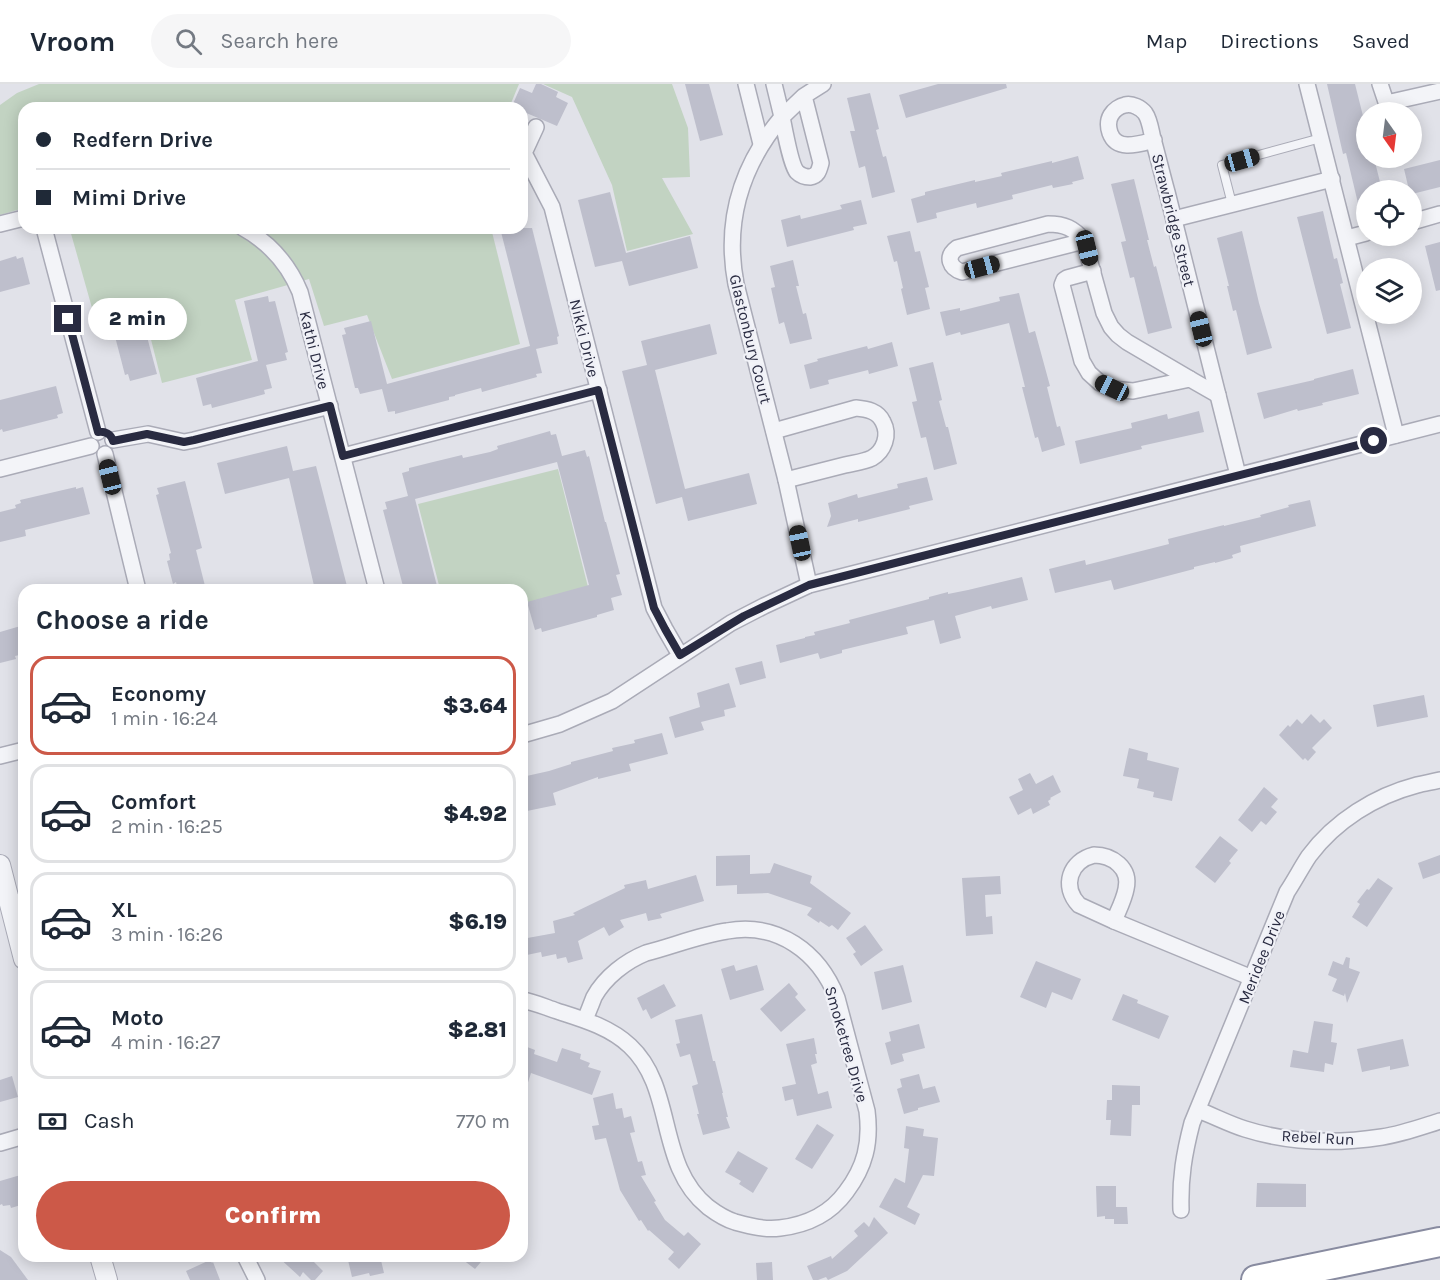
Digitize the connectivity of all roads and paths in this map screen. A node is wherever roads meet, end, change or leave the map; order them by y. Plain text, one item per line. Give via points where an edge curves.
1 (746, 84) edge
2 (774, 84) edge
3 (823, 84) edge
4 (1307, 84) edge
5 (1380, 84) edge
6 (1440, 91) edge
7 (804, 96) junction
8 (782, 117) junction
9 (536, 127) dead end
10 (1321, 138) junction
11 (1154, 140) dead end
12 (528, 144) edge
13 (761, 144) junction
14 (528, 161) edge
15 (1332, 179) junction
16 (1232, 204) junction
17 (1440, 214) edge
18 (1174, 219) junction
19 (1422, 219) edge
20 (18, 220) edge
21 (0, 224) edge
22 (46, 234) edge
23 (254, 234) edge
24 (1356, 236) edge
25 (1347, 238) junction
26 (1084, 241) junction
27 (1093, 271) junction
28 (1190, 379) junction
29 (598, 390) junction
30 (1218, 396) junction
31 (330, 406) junction
32 (1440, 424) edge
33 (774, 430) junction
34 (98, 432) junction
35 (1396, 435) junction
36 (113, 441) junction
37 (91, 446) junction
38 (105, 454) junction
39 (343, 456) junction
40 (0, 470) edge
41 (1238, 475) junction
42 (786, 480) junction
43 (137, 584) edge
44 (375, 584) edge
45 (809, 585) junction
46 (680, 655) junction
47 (528, 733) edge
48 (18, 752) edge
49 (0, 756) edge
50 (1440, 780) edge
51 (0, 866) edge
52 (11, 900) edge
53 (1114, 921) junction
54 (18, 932) edge
55 (1252, 978) junction
56 (528, 1002) edge
57 (585, 1020) junction
58 (1198, 1110) junction
59 (1440, 1121) edge
60 (18, 1138) edge
61 (0, 1143) edge
62 (1182, 1210) dead end
63 (1440, 1242) edge
64 (102, 1262) edge
65 (247, 1262) edge
66 (107, 1280) edge
67 (257, 1280) edge
68 (1256, 1280) edge

1 - 13 street
2 - 8 street
3 - 7 street, Glastonbury Court
4 - 10 street
5 - 6 street via 1386,102
7 - 8 street, Glastonbury Court
7 - 8 street via 821,163 815,176 802,176 796,171
8 - 13 street, Glastonbury Court
9 - 12 street, Nikki Drive
10 - 15 street
10 - 16 lane via 1222,165
11 - 18 street, Strawbridge Street
13 - 33 street, Glastonbury Court via 741,186 732,253 736,284
14 - 29 street, Nikki Drive via 552,207
15 - 16 street
15 - 25 street
16 - 18 street
17 - 19 street
18 - 30 street, Strawbridge Street
20 - 21 street
22 - 34 street
23 - 31 street, Kathi Drive via 274,250 297,286
24 - 25 street
25 - 35 street
26 - 26 street via 962,273 950,263 950,255 957,248 1048,224 1067,226
26 - 27 street
27 - 28 street via 1104,313 1113,330
27 - 28 street via 1062,283 1079,354 1089,373 1112,388 1133,391
28 - 30 street
29 - 39 street
29 - 46 street, Nikki Drive via 654,608
30 - 41 street, Strawbridge Street
31 - 36 street via 184,442 147,434
31 - 39 street, Kathi Drive
32 - 35 street
33 - 42 street, Glastonbury Court
33 - 42 street via 856,408 879,416 885,428 883,448 871,458
34 - 36 street via 108,433
34 - 37 street via 93,435
35 - 41 street
36 - 38 street via 112,450
37 - 38 street via 95,453
37 - 40 street
38 - 43 street
39 - 44 street, Kathi Drive
41 - 45 street
42 - 45 street, Glastonbury Court
45 - 46 street via 744,616
46 - 47 street via 612,701
48 - 49 street
50 - 55 street, Meridee Drive via 1377,800 1329,833 1287,892
51 - 52 street
52 - 54 street
53 - 53 street via 1079,905 1072,895 1069,882 1073,869 1088,857 1107,856 1124,871 1126,891
53 - 55 street
55 - 58 street, Meridee Drive
56 - 57 street
57 - 57 street, Smoketree Drive via 603,985 617,970 646,953 742,929 768,932 792,942 813,958 832,984 867,1111 868,1138 855,1181 828,1210 793,1227 753,1227 728,1220 700,1201 678,1167 656,1086 643,1060 607,1029
58 - 59 street, Rebel Run via 1243,1128 1315,1141 1381,1137
58 - 62 street, Meridee Drive via 1184,1156
60 - 61 street
63 - 68 highway
64 - 66 street
65 - 67 street

